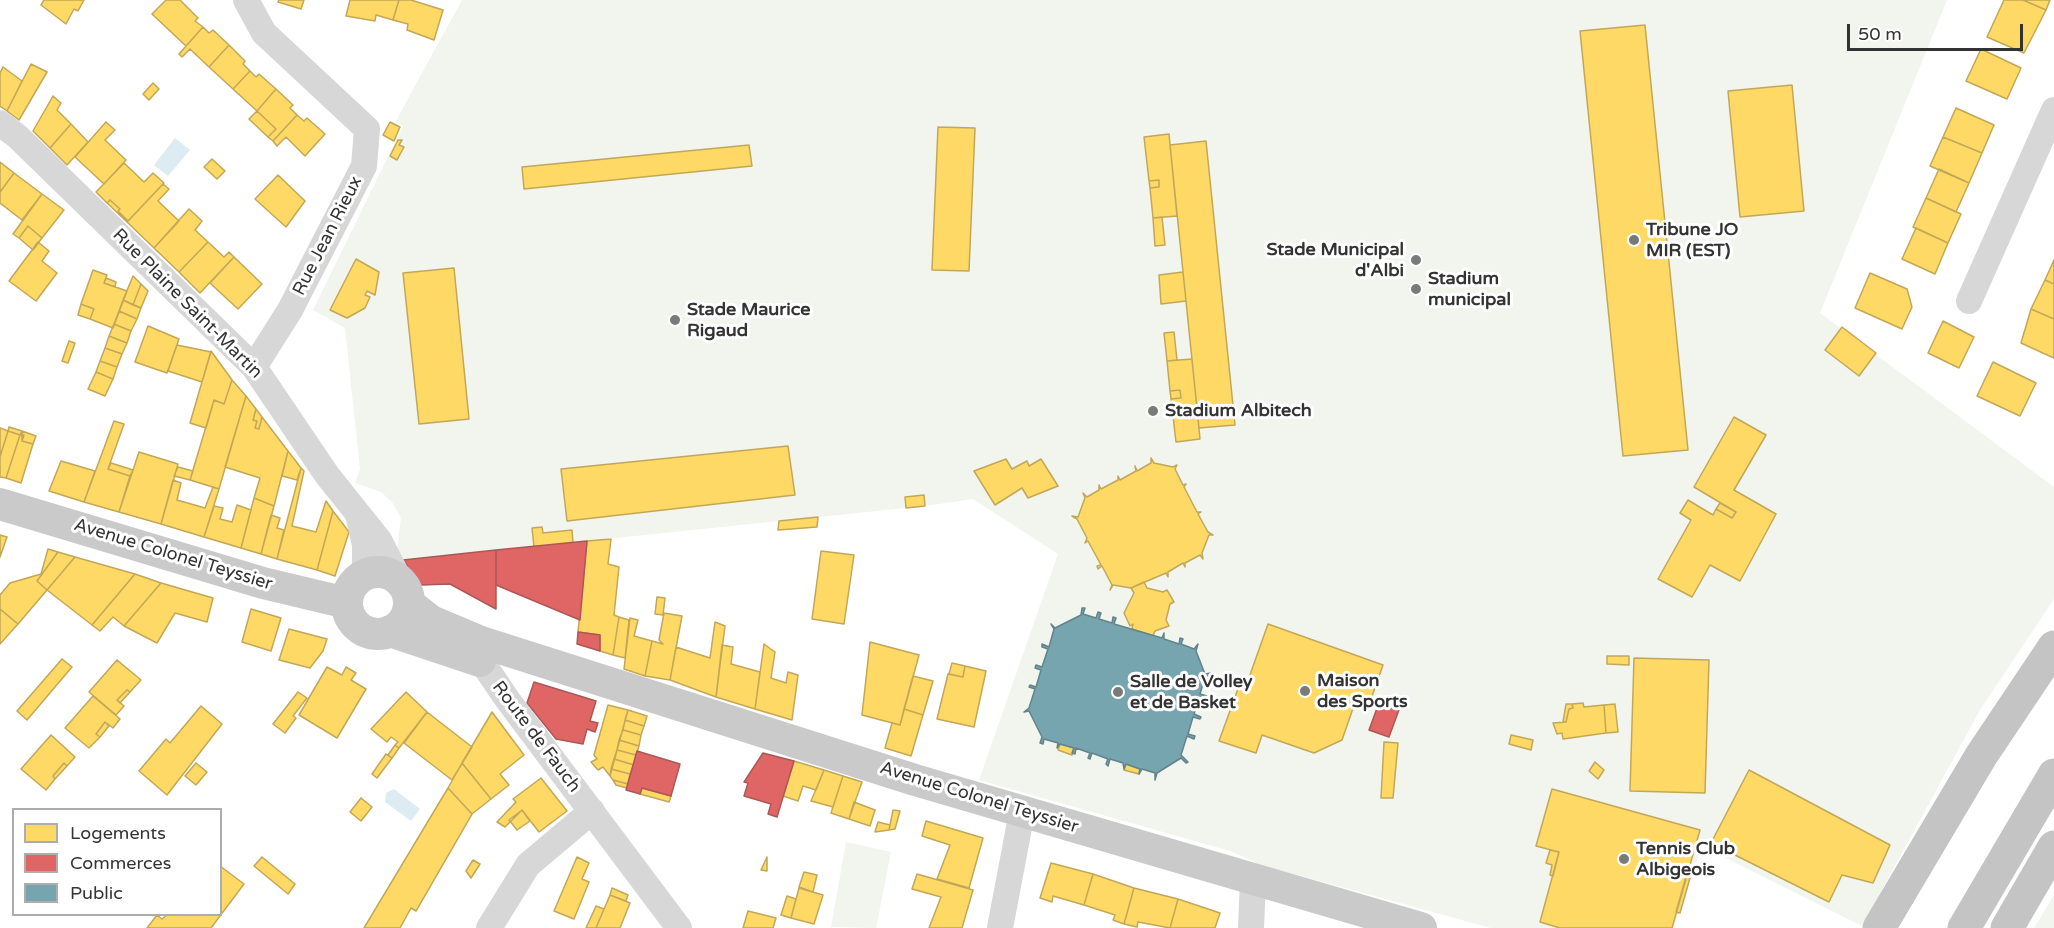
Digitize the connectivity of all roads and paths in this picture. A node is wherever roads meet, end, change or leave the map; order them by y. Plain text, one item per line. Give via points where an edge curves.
1 (246, 0) edge
2 (2054, 110) edge
3 (0, 123) edge
4 (1968, 301) dead end
5 (254, 367) junction
6 (0, 504) edge
7 (358, 514) junction
8 (365, 575) junction
9 (405, 594) junction
10 (347, 603) junction
11 (390, 631) junction
12 (2054, 647) edge
13 (540, 660) junction
14 (482, 662) junction
15 (2054, 775) edge
16 (592, 811) junction
17 (1022, 812) junction
18 (2054, 847) edge
19 (1253, 879) junction
20 (489, 928) edge
21 (679, 928) edge
22 (1000, 928) edge
23 (1251, 928) edge
24 (1420, 928) edge
25 (1879, 928) edge
26 (1964, 928) edge
27 (2007, 928) edge

1 - 5 street, Rue Jean Rieux via 264,33 367,129 364,166 290,310
2 - 4 street
3 - 5 street, Rue Plaine Saint-Martin
5 - 7 street, Rue Plaine Saint-Martin
6 - 10 main road, Avenue Colonel Teyssier via 264,583
7 - 8 street, Rue Plaine Saint-Martin via 365,545
7 - 9 street via 379,540
8 - 9 main road via 384,573
8 - 10 main road via 352,586
9 - 11 main road via 404,620
9 - 13 main road, Avenue Colonel Teyssier via 431,621
10 - 11 main road via 361,629 370,633
11 - 14 main road, Avenue Colonel Teyssier
12 - 25 highway via 1981,756
13 - 14 main road, Avenue Colonel Teyssier
13 - 17 main road, Avenue Colonel Teyssier
14 - 16 street, Route de Fauch
15 - 26 highway
16 - 20 street, Route de Fauch via 528,865
16 - 21 street, Route de Fauch
17 - 19 main road, Avenue Colonel Teyssier
17 - 22 street
18 - 27 highway
19 - 23 street
19 - 24 main road, Avenue Colonel Teyssier

